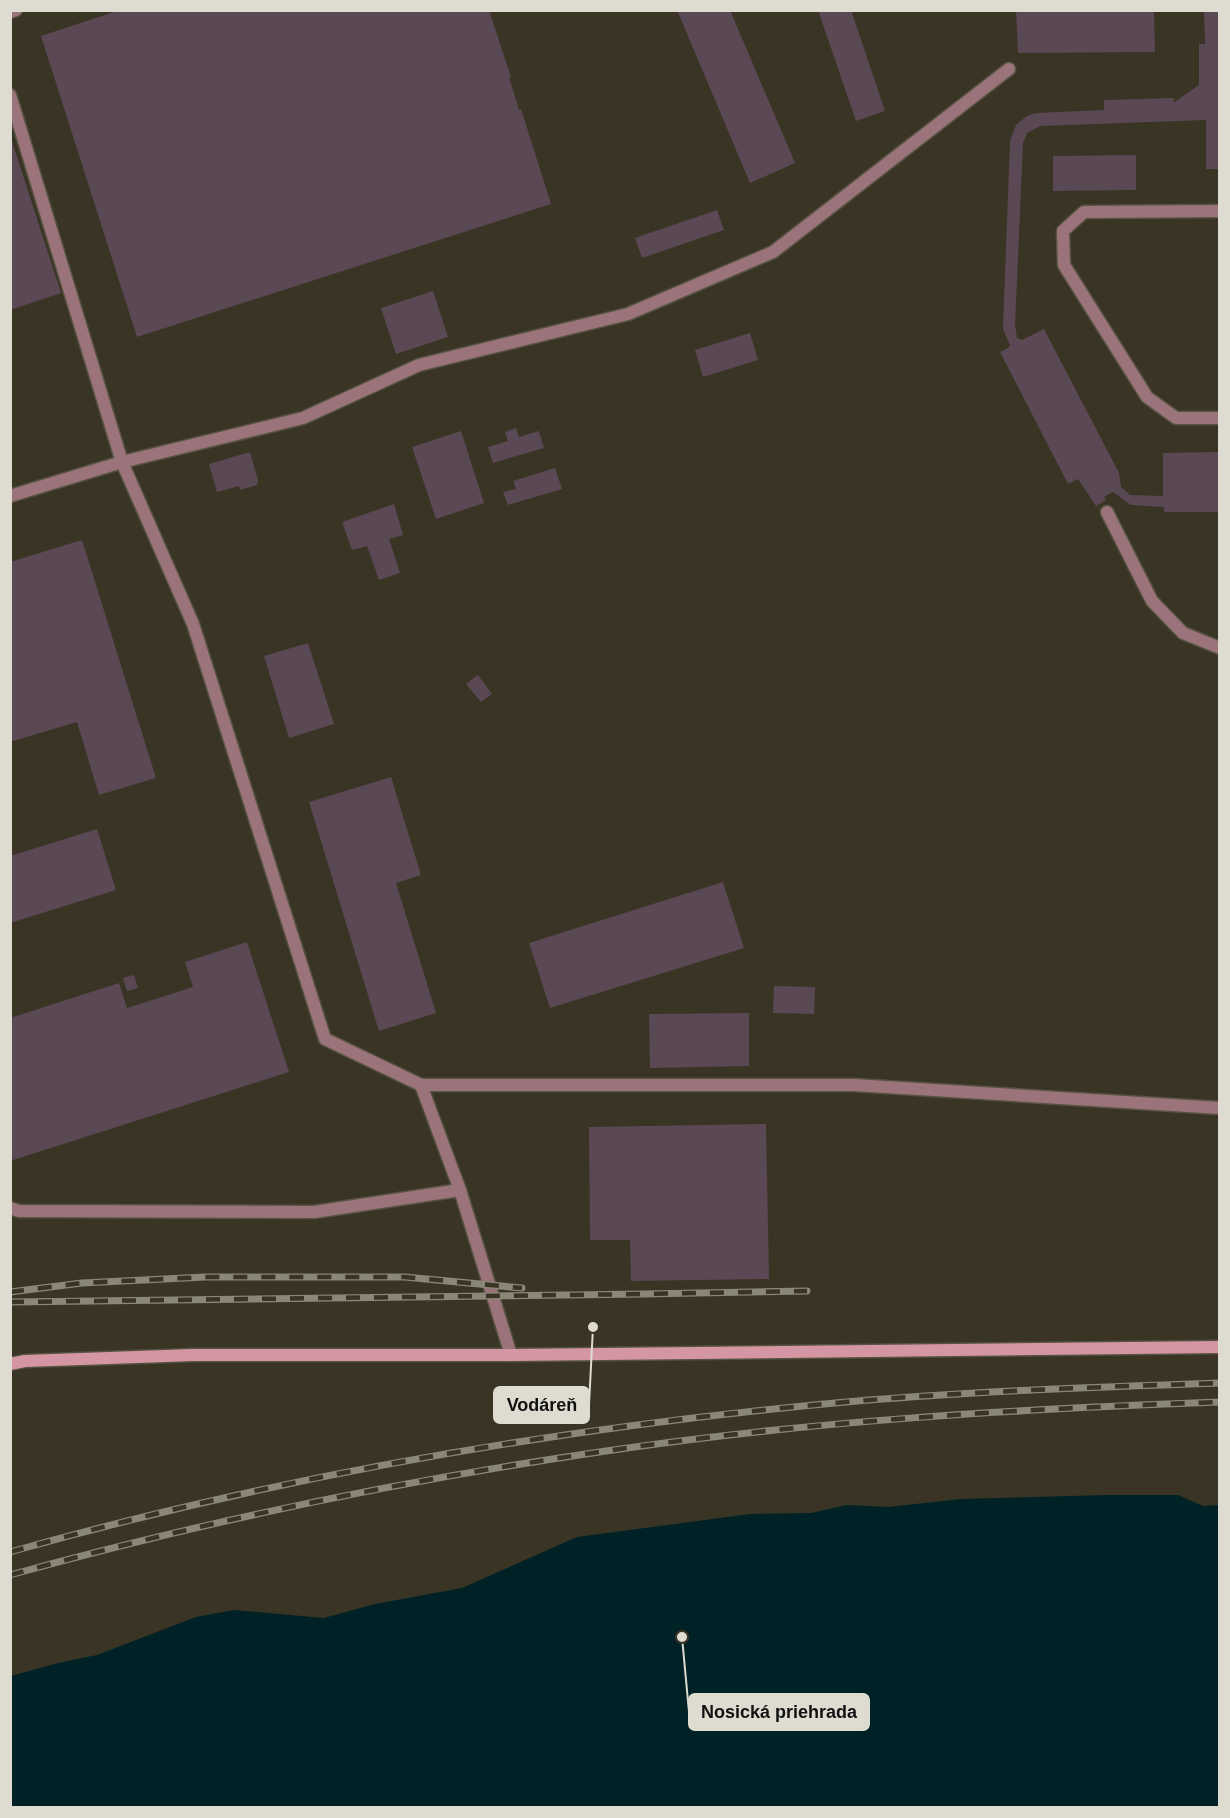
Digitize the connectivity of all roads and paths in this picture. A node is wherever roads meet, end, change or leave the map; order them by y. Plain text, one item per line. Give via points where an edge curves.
1 (16, 10) edge
2 (10, 12) edge
3 (1009, 69) dead end
4 (10, 95) edge
5 (1220, 211) edge
6 (1220, 418) edge
7 (122, 462) junction
8 (10, 496) edge
9 (1107, 512) dead end
10 (1220, 648) edge
11 (421, 1085) junction
12 (1220, 1108) edge
13 (460, 1190) junction
14 (10, 1208) edge
15 (1220, 1347) edge
16 (511, 1355) junction
17 (10, 1364) edge

1 - 2 lane
3 - 7 lane via 773,252 628,314 418,365 303,418
4 - 7 lane
5 - 6 lane via 1084,212 1063,231 1064,265 1147,397 1176,418
7 - 8 lane
7 - 11 lane via 194,624 325,1039
9 - 10 lane via 1152,601 1183,633
11 - 12 lane via 855,1085
11 - 13 lane
13 - 14 lane via 314,1212
13 - 16 lane
15 - 16 street
16 - 17 street via 193,1355

